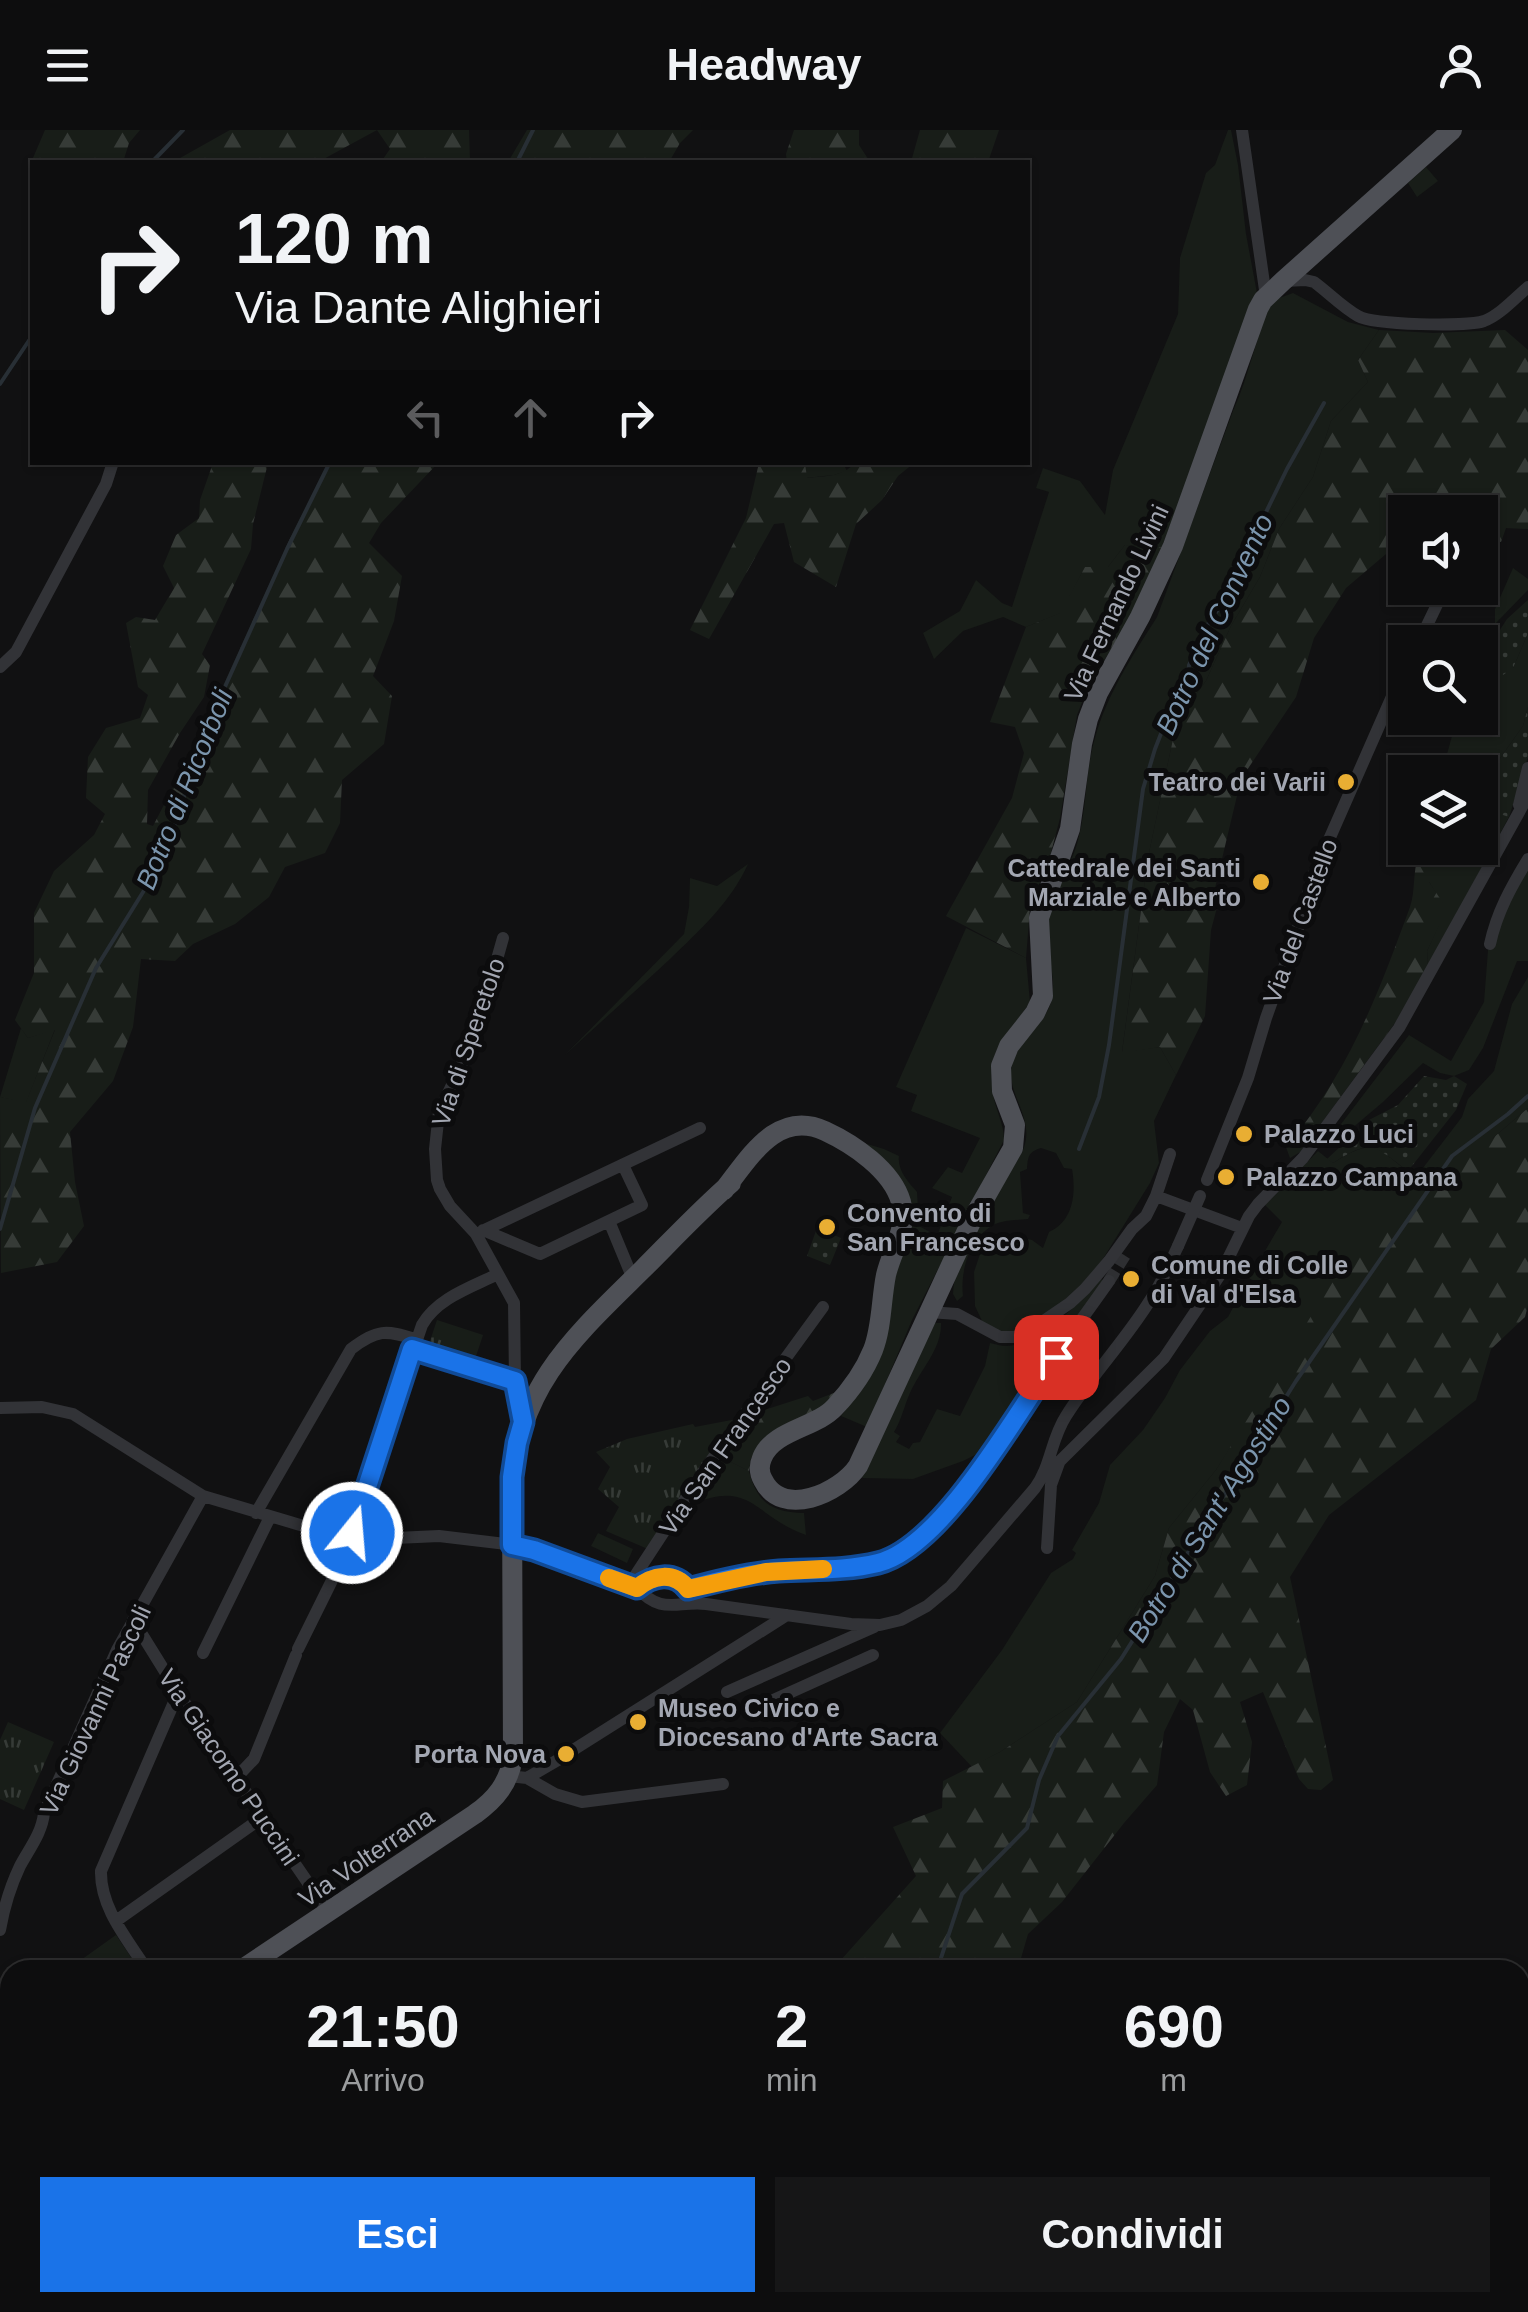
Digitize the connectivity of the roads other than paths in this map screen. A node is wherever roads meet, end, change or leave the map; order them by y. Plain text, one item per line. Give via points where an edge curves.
1 (1242, 130) edge
2 (1452, 130) edge
3 (1283, 281) junction
4 (1528, 287) edge
5 (1266, 297) junction
6 (111, 465) edge
7 (0, 667) edge
8 (1388, 706) edge
9 (1528, 768) edge
10 (1528, 796) edge
11 (1518, 812) junction
12 (1528, 859) edge
13 (503, 938) dead end
14 (1490, 944) dead end
15 (700, 1128) dead end
16 (1170, 1154) dead end
17 (623, 1165) junction
18 (1206, 1180) dead end
19 (1156, 1196) junction
20 (1200, 1196) dead end
21 (1146, 1216) junction
22 (609, 1221) junction
23 (1242, 1228) junction
24 (480, 1232) junction
25 (1127, 1252) tunnel mouth
26 (498, 1274) junction
27 (633, 1279) junction
28 (1109, 1280) tunnel mouth
29 (940, 1287) junction
30 (823, 1307) dead end
31 (928, 1312) junction
32 (957, 1314) junction
33 (414, 1344) junction
34 (515, 1381) junction
35 (0, 1408) edge
36 (523, 1422) junction
37 (1060, 1461) junction
38 (1046, 1471) junction
39 (203, 1496) junction
40 (263, 1515) junction
41 (352, 1540) junction
42 (512, 1545) junction
43 (1047, 1548) dead end
44 (633, 1587) junction
45 (689, 1596) junction
46 (787, 1615) junction
47 (133, 1620) junction
48 (876, 1626) junction
49 (832, 1646) junction
50 (203, 1653) dead end
51 (874, 1655) dead end
52 (842, 1668) junction
53 (178, 1692) junction
54 (727, 1692) dead end
55 (769, 1702) dead end
56 (524, 1776) junction
57 (236, 1778) junction
58 (723, 1784) dead end
59 (264, 1817) junction
60 (328, 1912) junction
61 (116, 1921) junction
62 (0, 1930) edge
63 (141, 1960) edge
64 (256, 1960) edge

1 - 5 street
2 - 3 main road, Via Fernando Livini
3 - 4 street via 1311,280 1363,318 1418,323 1484,321
3 - 5 main road, Via Fernando Livini
5 - 29 main road, Via Fernando Livini via 1174,546 1088,719 1070,829 1039,918 1043,996 1001,1066 1015,1140
6 - 7 street via 16,652
8 - 18 street, Via del Castello via 1313,876 1248,1078
9 - 11 street
10 - 11 street
11 - 23 street via 1391,1040 1304,1158
12 - 14 street via 1507,893
13 - 24 street, Via di Speretolo via 473,1042 436,1128 438,1185 450,1206
15 - 17 street
16 - 19 street
17 - 22 street via 642,1205
17 - 24 street
19 - 21 street
19 - 23 street
20 - 38 street, bridge via 1148,1304 1063,1420
21 - 25 street
21 - 32 street via 1094,1280 1016,1337 988,1332
22 - 24 street via 540,1254
22 - 27 street
23 - 37 street via 1220,1275 1164,1358
24 - 26 street, Via di Speretolo
26 - 33 street via 440,1304
26 - 34 street, Via di Speretolo via 515,1308
27 - 31 main road via 766,1140 796,1124 856,1149 894,1188 902,1223 873,1350 835,1408 766,1450 763,1481 786,1498 832,1490 852,1475
27 - 36 main road via 562,1353
28 - 45 street via 974,1475 910,1546 876,1563 766,1572
29 - 31 main road, Via Fernando Livini
29 - 32 street
30 - 44 street, Via San Francesco via 649,1554
31 - 32 street
33 - 34 street
33 - 40 street via 384,1331 351,1349
33 - 41 street
34 - 36 street, Via di Speretolo
35 - 39 street via 73,1414
36 - 42 main road via 512,1477
37 - 38 street
37 - 43 street via 1051,1485
38 - 48 street via 946,1592 915,1614
39 - 40 street
39 - 47 street, Via Giovanni Pascoli
40 - 41 street
40 - 50 street
41 - 42 street via 440,1536
41 - 57 street via 254,1759
42 - 44 street
42 - 56 main road via 513,1752
44 - 45 street via 659,1605
44 - 45 street via 661,1576 678,1580
45 - 46 street
46 - 48 street
46 - 56 street
47 - 53 street, Via Giacomo Puccini
47 - 62 street, Via Giovanni Pascoli via 13,1880
48 - 49 street
49 - 52 street
49 - 54 street
51 - 52 street
52 - 55 street
53 - 57 street, Via Giacomo Puccini
53 - 61 street via 104,1859 102,1888
56 - 58 street via 582,1802
56 - 60 main road, Via Volterrana
57 - 59 street, Via Giacomo Puccini
59 - 60 street, Via Giacomo Puccini
59 - 61 street
60 - 64 main road, Via Volterrana
61 - 63 street

